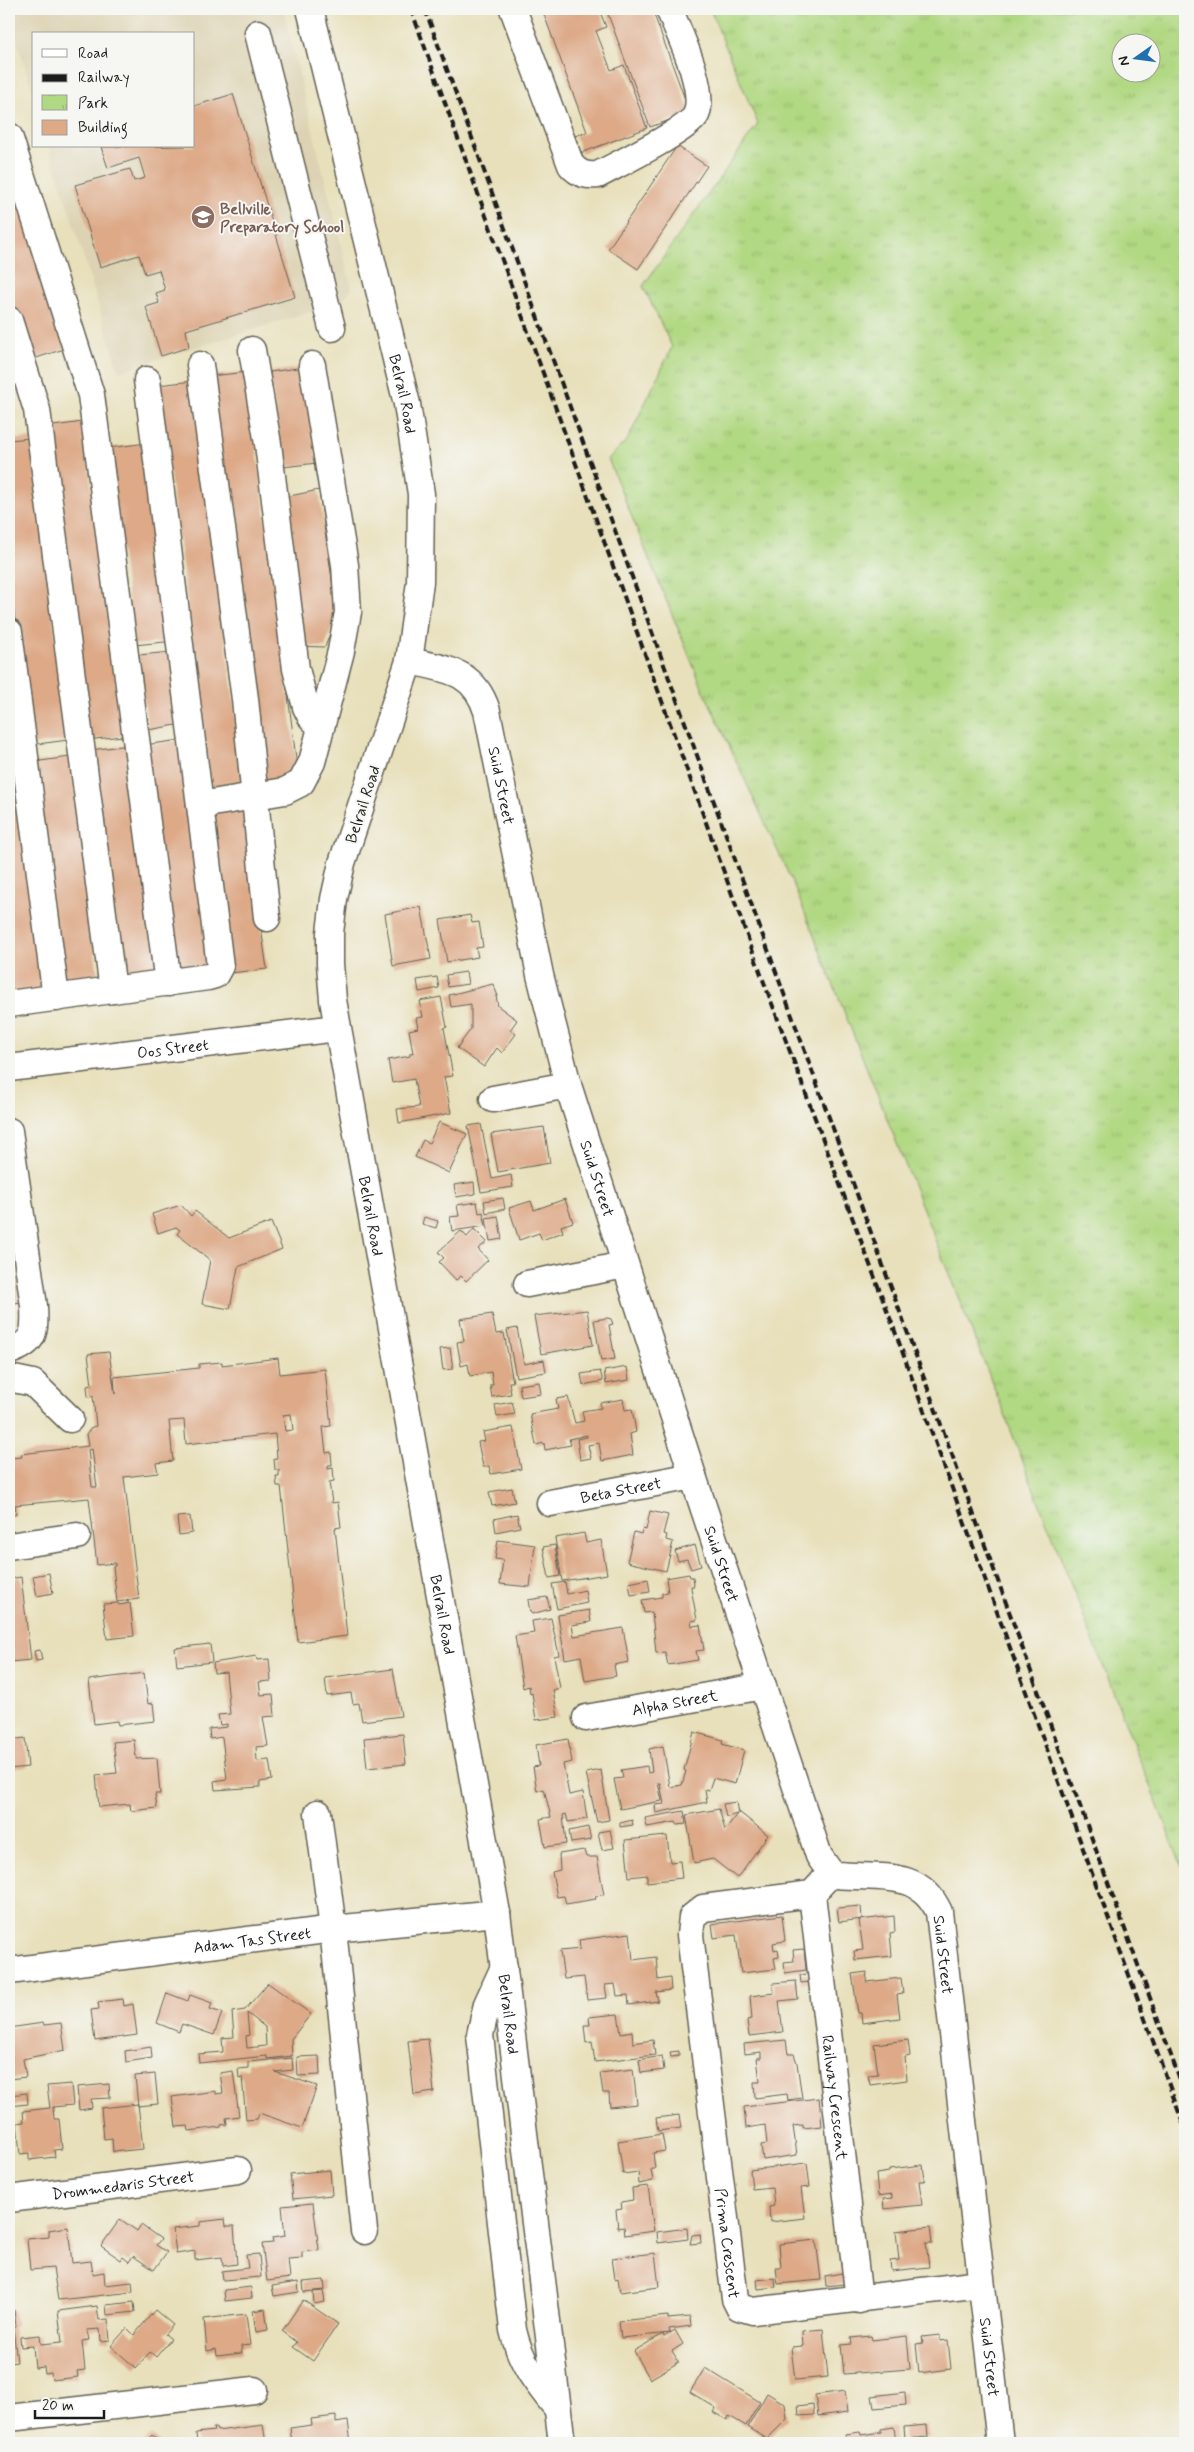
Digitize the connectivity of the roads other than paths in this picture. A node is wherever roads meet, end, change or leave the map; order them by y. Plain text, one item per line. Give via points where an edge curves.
1 (310, 9) edge
2 (512, 9) edge
3 (669, 9) edge
4 (258, 33) dead end
5 (9, 136) edge
6 (9, 320) edge
7 (332, 328) dead end
8 (252, 350) dead end
9 (200, 365) dead end
10 (312, 365) dead end
11 (147, 380) dead end
12 (9, 632) edge
13 (409, 661) junction
14 (321, 727) junction
15 (254, 796) junction
16 (200, 805) junction
17 (267, 918) dead end
18 (168, 983) junction
19 (113, 990) junction
20 (56, 998) junction
21 (9, 1004) edge
22 (337, 1028) junction
23 (9, 1068) edge
24 (568, 1085) junction
25 (493, 1099) dead end
26 (9, 1132) edge
27 (625, 1265) junction
28 (527, 1284) dead end
29 (9, 1351) edge
30 (9, 1378) edge
31 (70, 1418) dead end
32 (693, 1476) junction
33 (550, 1503) dead end
34 (77, 1536) dead end
35 (9, 1546) edge
36 (763, 1686) junction
37 (586, 1718) dead end
38 (318, 1812) dead end
39 (831, 1873) junction
40 (812, 1894) junction
41 (496, 1913) junction
42 (333, 1930) junction
43 (9, 1971) edge
44 (238, 2170) dead end
45 (9, 2199) edge
46 (364, 2231) dead end
47 (981, 2284) junction
48 (858, 2300) junction
49 (254, 2390) dead end
50 (9, 2418) edge
51 (560, 2441) edge
52 (1000, 2443) edge

1 - 13 street, Belrail Road via 407,404 415,450 421,494 422,550
2 - 3 street via 572,165 578,172 589,176 598,175 685,126 696,114 698,95 689,60
4 - 7 street
5 - 18 street via 91,395
6 - 19 street via 37,410
8 - 14 street via 268,444 296,669 306,707
9 - 15 street via 245,699
10 - 14 street via 345,565 348,612
11 - 16 street
12 - 20 street
13 - 22 street, Belrail Road via 342,863 334,898 330,964
13 - 24 street, Suid Street via 454,672 475,685 482,694 540,975
14 - 15 street via 312,762 301,783 285,791
15 - 16 street
15 - 17 street
16 - 18 street via 220,966 212,976
18 - 19 street
19 - 20 street
20 - 21 street
22 - 23 street, Oos Street
22 - 41 street, Belrail Road
24 - 25 street
24 - 27 street, Suid Street
26 - 29 street via 35,1327 28,1342
27 - 28 street
27 - 32 street, Suid Street
30 - 31 street via 33,1383
32 - 33 street, Beta Street
32 - 36 street, Suid Street
34 - 35 street
36 - 37 street, Alpha Street
36 - 39 street, Suid Street via 816,1848
38 - 42 street
39 - 40 street
39 - 47 street, Suid Street via 911,1881 929,1894 939,1912
40 - 48 street, Railway Crescent
40 - 48 street, Prima Crescent via 703,1908 692,1917 690,1935 735,2299 739,2307 753,2311
41 - 42 street, Adam Tas Street
41 - 51 street, Belrail Road
42 - 43 street, Adam Tas Street
42 - 46 street
44 - 45 street, Drommedaris Street
47 - 48 street, Prima Crescent
47 - 52 street, Suid Street
49 - 50 street

